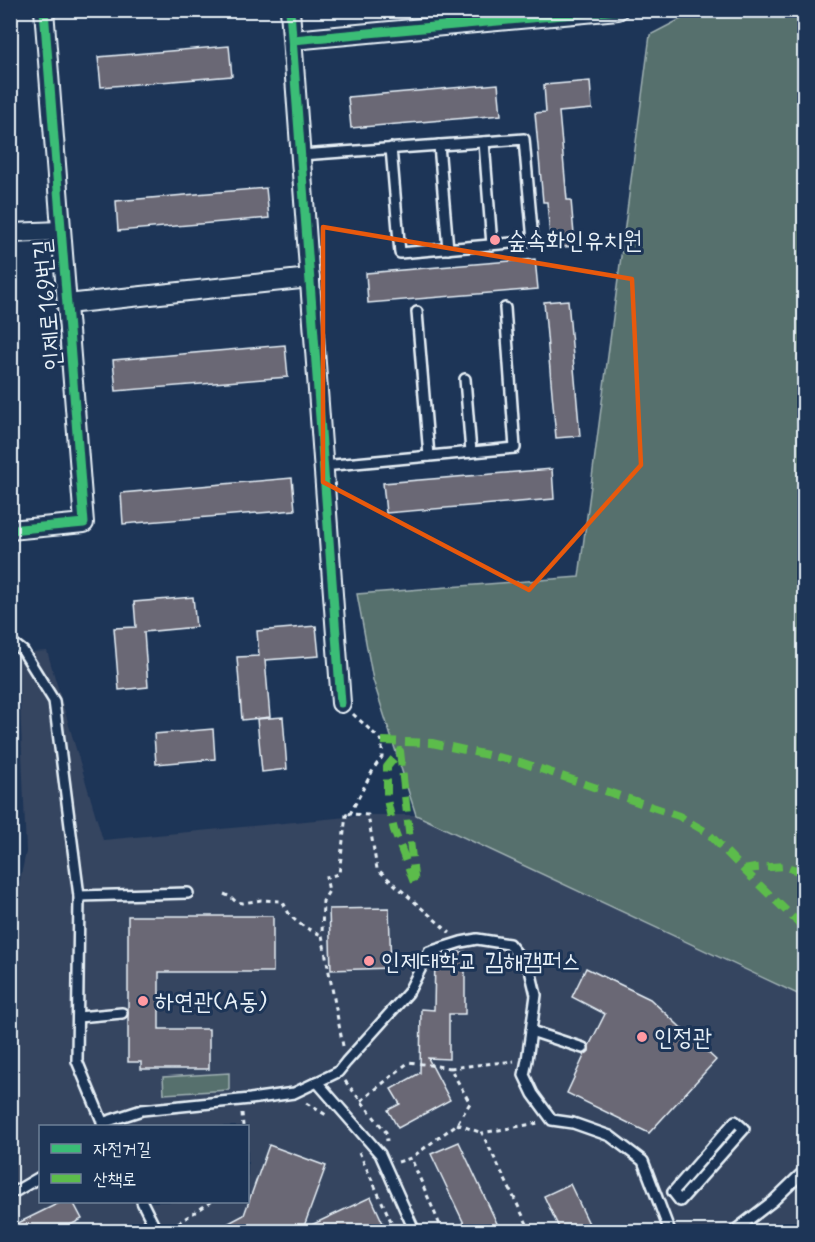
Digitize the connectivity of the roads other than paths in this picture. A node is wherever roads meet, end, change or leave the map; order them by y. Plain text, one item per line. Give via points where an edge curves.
1 (44, 10) edge
2 (290, 10) edge
3 (618, 10) edge
4 (293, 40) junction
5 (484, 142) junction
6 (439, 145) junction
7 (391, 148) junction
8 (301, 155) junction
9 (61, 231) junction
10 (10, 234) edge
11 (492, 245) junction
12 (448, 249) junction
13 (310, 278) junction
14 (66, 304) junction
15 (505, 308) dead end
16 (417, 312) dead end
17 (465, 379) dead end
18 (471, 452) junction
19 (429, 456) junction
20 (323, 466) junction
21 (10, 530) edge
22 (10, 641) edge
23 (341, 703) road end
24 (188, 893) dead end
25 (79, 896) junction
26 (122, 1013) dead end
27 (78, 1017) junction
28 (531, 1031) junction
29 (583, 1048) dead end
30 (318, 1082) junction
31 (103, 1125) edge
32 (804, 1173) edge
33 (39, 1178) edge
34 (16, 1191) dead end
35 (676, 1195) junction
36 (142, 1203) edge
37 (659, 1203) junction
38 (734, 1231) edge
39 (157, 1232) edge
40 (415, 1232) edge
41 (670, 1232) edge

1 - 9 street, 인제로169번길
2 - 4 street
3 - 4 street
4 - 8 street
5 - 6 lane
5 - 11 lane
5 - 11 lane via 524,139 533,241
6 - 7 lane
6 - 12 lane
7 - 8 lane
7 - 12 lane via 400,253
8 - 13 street
9 - 10 street
9 - 14 street, 인제로169번길
11 - 12 lane
13 - 14 street
13 - 20 street
14 - 21 street, 인제로169번길 via 84,523
15 - 18 lane via 515,448
16 - 19 lane
17 - 18 lane
18 - 19 lane
19 - 20 lane
20 - 23 street
22 - 25 lane via 23,651 54,701
24 - 25 lane
25 - 27 lane
26 - 27 lane
27 - 31 lane via 77,1061
28 - 29 lane
28 - 30 lane via 536,995 530,970 509,945 477,939 461,942 429,952 408,993 338,1072
28 - 37 lane via 524,1075 552,1120 610,1136 643,1161
30 - 31 lane via 294,1093 142,1110
30 - 40 lane via 380,1154
32 - 38 lane
33 - 34 lane
35 - 35 lane via 673,1192 735,1121 744,1129 680,1201
35 - 37 lane
36 - 39 lane
37 - 41 lane

